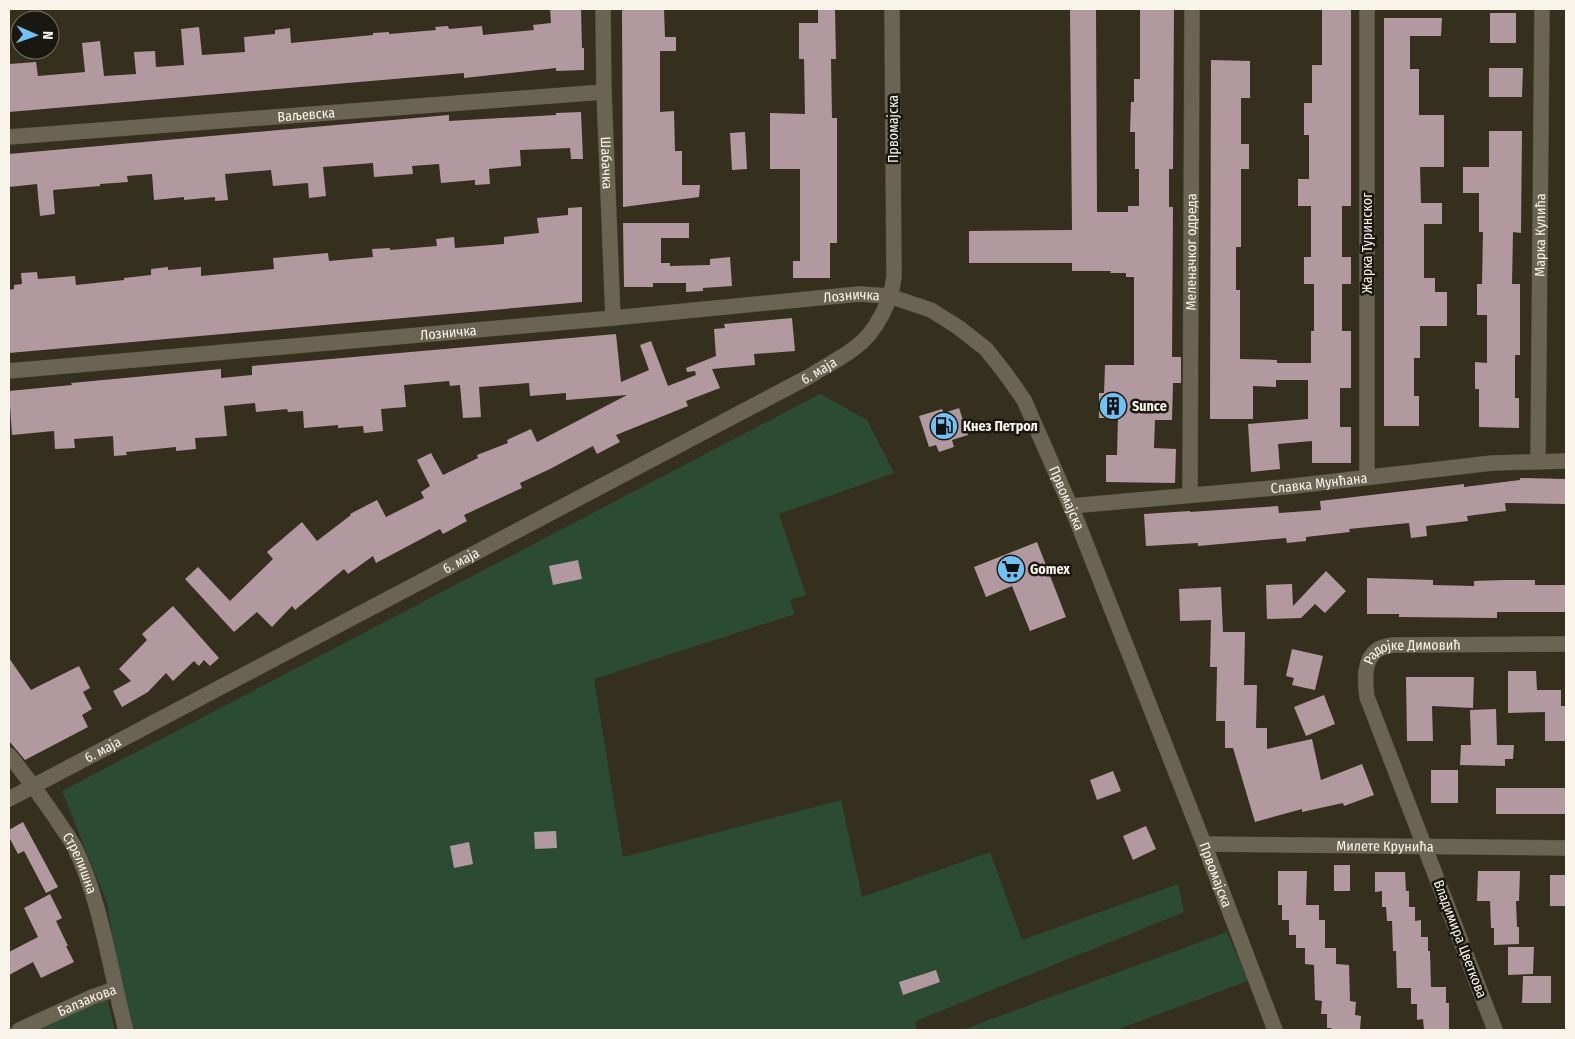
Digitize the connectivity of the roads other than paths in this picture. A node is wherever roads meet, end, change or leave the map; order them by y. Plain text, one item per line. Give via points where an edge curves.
1 (603, 9) edge
2 (892, 9) edge
3 (1192, 9) edge
4 (1367, 9) edge
5 (1542, 9) edge
6 (604, 92) junction
7 (9, 137) edge
8 (889, 296) junction
9 (613, 318) junction
10 (9, 371) edge
11 (1538, 461) junction
12 (1566, 462) edge
13 (1367, 477) junction
14 (1190, 494) junction
15 (1071, 506) junction
16 (1566, 644) edge
17 (9, 755) edge
18 (33, 785) junction
19 (9, 798) edge
20 (1204, 844) junction
21 (1424, 847) junction
22 (1566, 848) edge
23 (115, 989) junction
24 (19, 1030) edge
25 (126, 1030) edge
26 (1275, 1030) edge
27 (1496, 1030) edge

1 - 6 street, Шабачка
2 - 8 street, Првомајска via 894,277
3 - 14 street, Меленачког одреда
4 - 13 street, Жарка Туринског
5 - 11 street, Марка Кулића
6 - 7 street, Ваљевска
6 - 9 street, Шабачка
8 - 9 street, Лозничка via 858,294
8 - 15 street, Првомајска via 931,310 958,326 986,349 1024,400
8 - 18 street, 6. маја via 883,312 857,347 810,376
9 - 10 street, Лозничка
11 - 12 street, Славка Мунћана
11 - 13 street, Славка Мунћана
13 - 14 street, Славка Мунћана
14 - 15 street, Славка Мунћана
15 - 20 street, Првомајска
16 - 21 street, Радојке Димовић via 1393,645 1376,651 1371,658 1366,673 1367,697
17 - 18 street, Стрелишна
18 - 19 street, 6. маја
18 - 23 street, Стрелишна via 73,845 83,869 104,935
20 - 21 street, Милете Крунића
20 - 26 street, Првомајска
21 - 22 street, Милете Крунића
21 - 27 street, Владимира Цветкова
23 - 24 street, Балзакова
23 - 25 street, Балзакова

